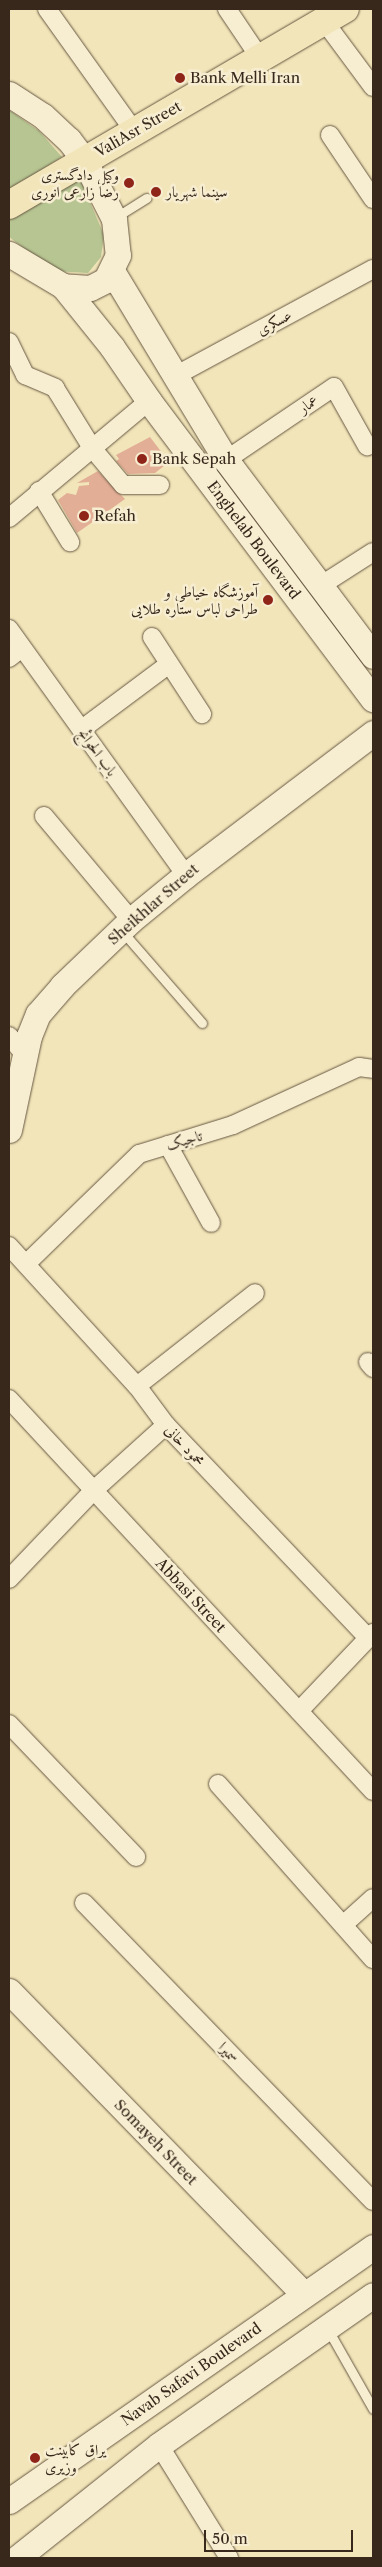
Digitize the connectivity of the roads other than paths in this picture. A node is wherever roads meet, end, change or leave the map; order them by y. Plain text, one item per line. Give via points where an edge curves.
1 (47, 9) edge
2 (227, 9) edge
3 (334, 15) edge
4 (260, 58) junction
5 (373, 87) edge
6 (9, 94) edge
7 (134, 131) junction
8 (330, 135) dead end
9 (84, 160) junction
10 (146, 198) dead end
11 (373, 199) edge
12 (9, 205) edge
13 (114, 219) junction
14 (9, 254) edge
15 (373, 269) edge
16 (112, 271) junction
17 (62, 286) junction
18 (9, 342) edge
19 (175, 376) junction
20 (149, 401) junction
21 (367, 446) dead end
22 (92, 448) junction
23 (226, 460) junction
24 (160, 485) dead end
25 (39, 492) junction
26 (12, 507) edge
27 (70, 542) dead end
28 (373, 552) edge
29 (320, 586) junction
30 (9, 629) edge
31 (152, 637) dead end
32 (16, 653) edge
33 (373, 656) edge
34 (168, 665) junction
35 (373, 699) edge
36 (202, 714) dead end
37 (82, 729) junction
38 (373, 733) edge
39 (44, 816) dead end
40 (186, 875) junction
41 (126, 924) junction
42 (202, 1023) dead end
43 (9, 1036) edge
44 (25, 1055) junction
45 (373, 1069) edge
46 (9, 1130) edge
47 (168, 1145) junction
48 (211, 1223) dead end
49 (9, 1246) edge
50 (26, 1264) junction
51 (255, 1293) dead end
52 (137, 1386) junction
53 (9, 1399) edge
54 (166, 1425) junction
55 (94, 1490) junction
56 (9, 1579) edge
57 (371, 1636) edge
58 (299, 1711) junction
59 (9, 1724) edge
60 (218, 1784) dead end
61 (373, 1791) edge
62 (136, 1857) dead end
63 (373, 1898) edge
64 (84, 1903) dead end
65 (343, 1925) junction
66 (373, 1959) edge
67 (9, 1991) edge
68 (373, 2201) edge
69 (373, 2247) edge
70 (304, 2294) junction
71 (373, 2295) edge
72 (326, 2328) junction
73 (373, 2409) edge
74 (159, 2446) junction
75 (9, 2500) edge
76 (30, 2554) edge
77 (229, 2558) edge

1 - 7 street
2 - 4 street
3 - 4 main road, ValiAsr Street
3 - 5 street
4 - 7 main road, ValiAsr Street
6 - 9 street via 43,116 69,140
7 - 9 main road, ValiAsr Street
8 - 11 street
9 - 12 main road, ValiAsr Street
9 - 13 street
10 - 13 lane
13 - 16 street via 118,255
14 - 17 street
15 - 19 street, عسکری
16 - 17 street via 100,286
16 - 19 street, Enghelab Boulevard
17 - 20 street, Enghelab Boulevard via 112,347
18 - 22 street via 25,375 55,388
19 - 23 street, Enghelab Boulevard
20 - 22 street
20 - 35 street, Enghelab Boulevard
21 - 23 street, عمار via 334,387
22 - 24 street via 123,485
22 - 25 street
23 - 29 street, Enghelab Boulevard
25 - 26 street
25 - 27 street
28 - 29 street
29 - 33 street, Enghelab Boulevard
30 - 32 street, باب الحوائج
31 - 34 street
32 - 37 street, باب الحوائج
34 - 36 street
34 - 37 street
37 - 40 street, باب الحوائج
38 - 40 street, Sheikhlar Street
39 - 41 street
40 - 41 street, Sheikhlar Street
41 - 42 lane
41 - 44 street, Sheikhlar Street via 38,1014
43 - 44 street
44 - 46 street, Sheikhlar Street
45 - 47 street, تاجیک via 359,1067 233,1125
47 - 48 street
47 - 50 street, تاجیک via 139,1154
49 - 50 street, محمود خانی
50 - 52 street, محمود خانی
51 - 52 street
52 - 54 street, محمود خانی
53 - 55 street, Abbasi Street
54 - 55 street
54 - 57 street, محمود خانی
55 - 56 street
55 - 58 street, Abbasi Street
57 - 58 street
58 - 61 street, Abbasi Street
59 - 62 street
60 - 65 street
63 - 65 street
64 - 68 street, سمیرا
65 - 66 street
67 - 70 street, Somayeh Street
69 - 70 street, Navab Safavi Boulevard
70 - 75 street, Navab Safavi Boulevard
71 - 72 street
72 - 73 lane
72 - 74 street
74 - 76 street
74 - 77 street

